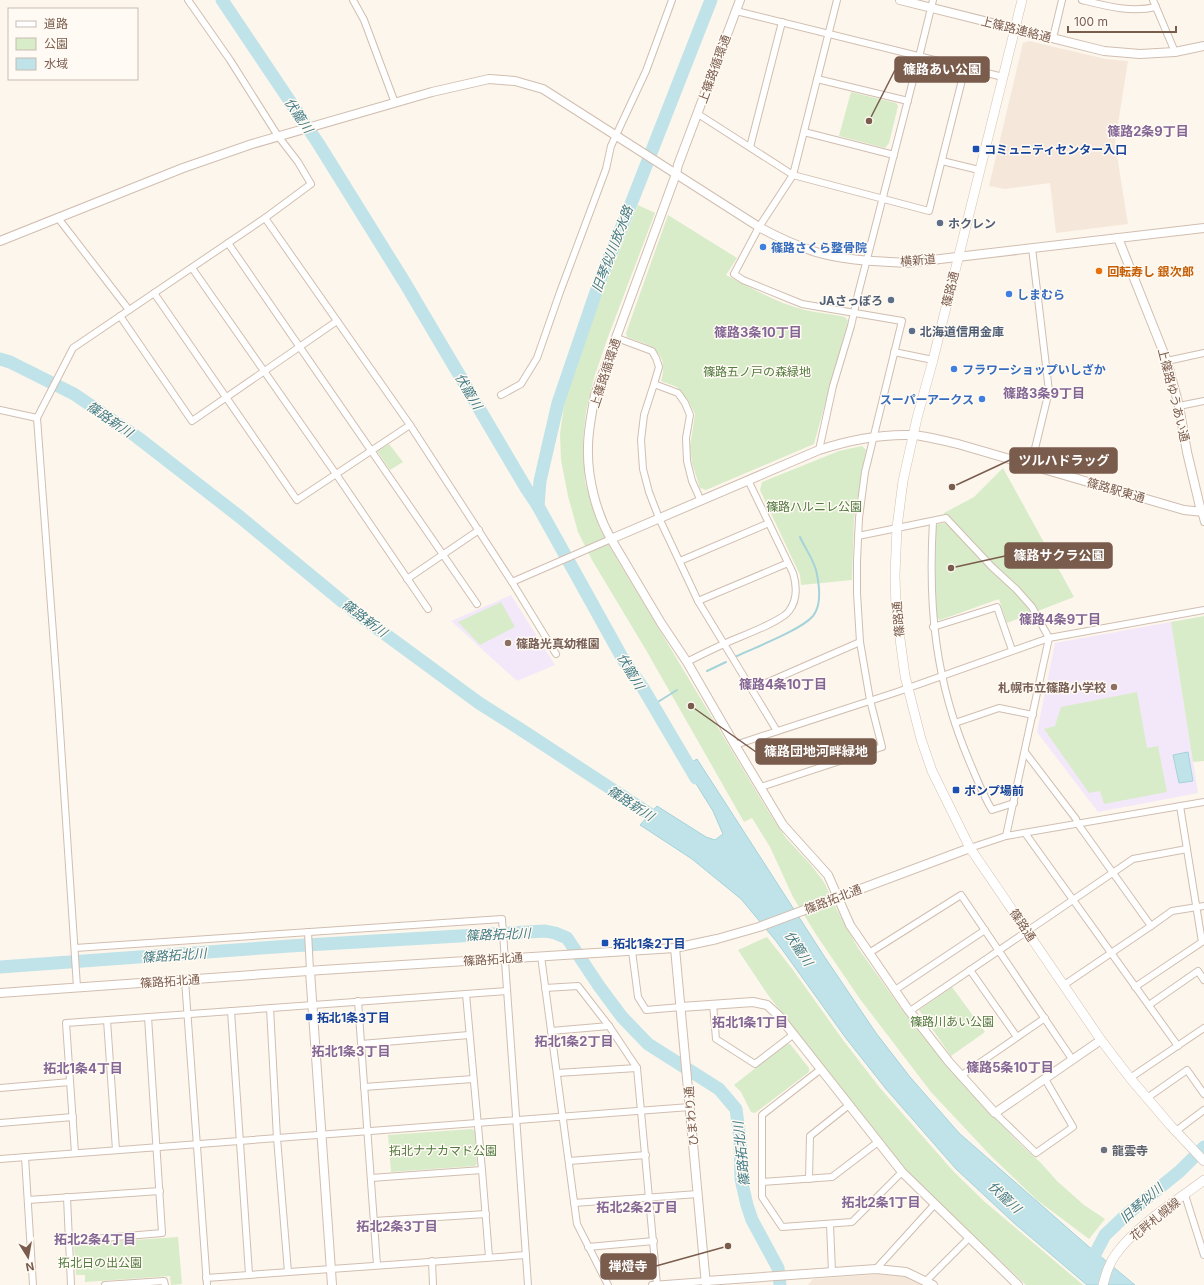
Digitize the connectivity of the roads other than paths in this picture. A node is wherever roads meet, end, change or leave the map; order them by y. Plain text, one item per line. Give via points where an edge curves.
1 (188, 0) edge
2 (353, 0) edge
3 (672, 0) edge
4 (740, 0) edge
5 (837, 0) edge
6 (900, 0) edge
7 (1022, 0) edge
8 (1062, 0) edge
9 (1082, 0) edge
10 (1153, 0) edge
11 (932, 4) edge
12 (1156, 7) junction
13 (736, 11) junction
14 (782, 22) junction
15 (1015, 29) junction
16 (829, 34) junction
17 (1053, 38) junction
18 (1204, 46) edge
19 (1175, 52) junction
20 (919, 57) junction
21 (965, 68) junction
22 (1003, 77) junction
23 (817, 79) junction
24 (908, 101) junction
25 (395, 103) junction
26 (698, 114) junction
27 (804, 132) junction
28 (281, 135) junction
29 (617, 136) junction
30 (750, 147) junction
31 (894, 155) junction
32 (942, 161) junction
33 (979, 170) junction
34 (676, 174) junction
35 (793, 175) junction
36 (883, 199) junction
37 (58, 218) junction
38 (265, 218) junction
39 (759, 227) junction
40 (1204, 228) edge
41 (1118, 238) junction
42 (0, 241) edge
43 (228, 243) junction
44 (1032, 248) junction
45 (958, 257) junction
46 (866, 261) junction
47 (192, 268) junction
48 (154, 293) junction
49 (129, 310) junction
50 (854, 313) junction
51 (120, 316) junction
52 (337, 321) junction
53 (617, 338) junction
54 (300, 346) junction
55 (894, 352) junction
56 (1204, 353) edge
57 (932, 360) junction
58 (1167, 361) junction
59 (264, 371) junction
60 (654, 384) junction
61 (501, 395) dead end
62 (227, 398) junction
63 (1204, 401) edge
64 (1179, 406) junction
65 (0, 410) edge
66 (37, 418) junction
67 (410, 425) junction
68 (913, 435) junction
69 (875, 437) junction
70 (371, 450) junction
71 (819, 450) junction
72 (1031, 466) junction
73 (336, 474) junction
74 (748, 480) junction
75 (701, 500) junction
76 (1203, 512) edge
77 (659, 518) junction
78 (933, 521) junction
79 (1204, 522) edge
80 (769, 523) junction
81 (897, 527) junction
82 (479, 530) junction
83 (858, 536) junction
84 (611, 539) junction
85 (443, 554) junction
86 (680, 561) junction
87 (788, 562) junction
88 (407, 579) junction
89 (512, 582) junction
90 (698, 601) junction
91 (477, 604) dead end
92 (428, 608) dead end
93 (1204, 610) edge
94 (933, 627) junction
95 (1049, 638) junction
96 (860, 642) junction
97 (724, 644) junction
98 (1012, 650) junction
99 (556, 654) dead end
100 (687, 662) junction
101 (941, 676) junction
102 (907, 687) junction
103 (752, 689) junction
104 (870, 700) junction
105 (1033, 715) junction
106 (955, 723) junction
107 (777, 731) junction
108 (735, 745) junction
109 (1025, 752) junction
110 (761, 787) junction
111 (1204, 802) edge
112 (1014, 803) junction
113 (1180, 806) junction
114 (1078, 824) junction
115 (1025, 833) junction
116 (1006, 836) junction
117 (970, 848) junction
118 (1187, 849) junction
119 (1113, 872) junction
120 (837, 897) junction
121 (1073, 900) junction
122 (1204, 906) edge
123 (1196, 907) junction
124 (1151, 926) junction
125 (984, 930) junction
126 (1027, 931) junction
127 (308, 934) junction
128 (675, 948) junction
129 (75, 950) junction
130 (632, 951) junction
131 (999, 951) junction
132 (869, 953) junction
133 (1111, 953) junction
134 (541, 956) junction
135 (505, 958) junction
136 (970, 970) junction
137 (310, 971) junction
138 (185, 980) junction
139 (1204, 980) edge
140 (1064, 985) junction
141 (77, 987) junction
142 (1136, 987) junction
143 (545, 988) junction
144 (895, 990) junction
145 (507, 991) junction
146 (0, 993) edge
147 (466, 994) junction
148 (358, 1001) junction
149 (313, 1004) junction
150 (713, 1004) junction
151 (1149, 1005) junction
152 (681, 1007) junction
153 (270, 1008) junction
154 (230, 1011) junction
155 (910, 1011) junction
156 (187, 1013) junction
157 (148, 1017) junction
158 (1045, 1018) junction
159 (107, 1020) junction
160 (609, 1026) junction
161 (1204, 1028) edge
162 (551, 1031) junction
163 (794, 1034) junction
164 (469, 1035) junction
165 (1017, 1037) junction
166 (1101, 1040) junction
167 (361, 1044) junction
168 (1178, 1046) junction
169 (1072, 1059) junction
170 (637, 1068) junction
171 (821, 1069) junction
172 (557, 1073) junction
173 (962, 1075) junction
174 (1130, 1078) junction
175 (473, 1079) junction
176 (1045, 1079) junction
177 (70, 1082) junction
178 (364, 1087) junction
179 (0, 1088) edge
180 (1204, 1094) edge
181 (1147, 1098) junction
182 (849, 1105) junction
183 (690, 1107) junction
184 (1204, 1110) edge
185 (642, 1111) junction
186 (995, 1113) junction
187 (73, 1117) junction
188 (563, 1117) junction
189 (517, 1121) junction
190 (0, 1122) edge
191 (478, 1124) junction
192 (1176, 1131) junction
193 (367, 1132) junction
194 (321, 1135) junction
195 (277, 1138) junction
196 (239, 1141) junction
197 (878, 1142) junction
198 (197, 1144) junction
199 (157, 1147) junction
200 (116, 1150) junction
201 (75, 1153) junction
202 (646, 1155) junction
203 (25, 1157) junction
204 (0, 1159) edge
205 (1204, 1160) edge
206 (569, 1161) junction
207 (482, 1170) junction
208 (902, 1172) junction
209 (371, 1178) junction
210 (810, 1179) junction
211 (1204, 1180) edge
212 (762, 1182) junction
213 (160, 1191) junction
214 (698, 1194) junction
215 (1184, 1195) junction
216 (67, 1197) junction
217 (650, 1197) junction
218 (28, 1200) junction
219 (574, 1203) junction
220 (935, 1204) junction
221 (486, 1214) junction
222 (374, 1221) junction
223 (830, 1224) junction
224 (969, 1238) junction
225 (654, 1240) junction
226 (68, 1241) junction
227 (588, 1246) junction
228 (526, 1255) junction
229 (1204, 1255) edge
230 (489, 1258) junction
231 (432, 1261) junction
232 (377, 1265) junction
233 (331, 1268) junction
234 (876, 1269) junction
235 (288, 1272) junction
236 (832, 1272) junction
237 (249, 1274) junction
238 (206, 1278) junction
239 (706, 1283) edge
240 (930, 1283) edge
241 (33, 1285) edge
242 (71, 1285) edge
243 (105, 1285) edge
244 (165, 1285) edge
245 (207, 1285) edge
246 (332, 1285) edge
247 (433, 1285) edge
248 (528, 1285) edge
249 (608, 1285) edge
250 (652, 1285) edge
251 (658, 1285) edge
252 (1018, 1285) edge
253 (1103, 1285) edge

1 - 28 street
2 - 25 street via 364,20
3 - 29 street via 646,71
4 - 13 street, 上篠路循環通
5 - 16 street
6 - 11 street, 上篠路連絡通
7 - 15 main road, 篠路通
8 - 17 street
9 - 12 street via 1108,7 1143,10
10 - 12 street
11 - 15 street, 上篠路連絡通
11 - 20 street
12 - 19 street
13 - 14 street
13 - 26 street, 上篠路循環通
14 - 16 street
14 - 30 street
15 - 17 street, 上篠路連絡通
15 - 22 main road, 篠路通
16 - 20 street
16 - 23 street
17 - 19 street, 上篠路連絡通 via 1104,50 1140,54
18 - 19 street, 上篠路連絡通
20 - 21 street
20 - 24 street
21 - 22 street
21 - 32 street
22 - 33 main road, 篠路通
23 - 24 street
23 - 27 street
24 - 31 street
25 - 28 street, 横新道
25 - 29 street, 横新道 via 489,79 515,81 543,89
26 - 30 street
26 - 34 street, 上篠路循環通
27 - 31 street
27 - 35 street
28 - 37 street, 横新道 via 183,168
28 - 38 street via 311,184
29 - 34 street, 横新道
29 - 61 street via 611,146 606,169 537,358 521,384
30 - 35 street
31 - 36 street
32 - 33 street
32 - 36 street via 929,211
33 - 45 main road, 篠路通
34 - 39 street, 横新道
34 - 53 street, 上篠路循環通
35 - 36 street
35 - 39 street
36 - 46 street
37 - 42 street, 横新道
37 - 49 street
38 - 43 street
38 - 52 street
39 - 46 street, 横新道 via 816,252
39 - 50 street via 734,274 802,304
40 - 41 street, 横新道
41 - 44 street, 横新道
41 - 58 street, 上篠路ゆうあい通
43 - 47 street
43 - 54 street
44 - 45 street, 横新道
44 - 72 street via 1049,391
45 - 46 street, 横新道 via 906,263
45 - 57 main road, 篠路通
46 - 50 street
47 - 48 street
47 - 59 street
48 - 49 street
48 - 62 street
49 - 51 street
50 - 55 street via 902,321
50 - 71 street via 833,386
51 - 62 street via 192,421
51 - 66 street via 73,348
52 - 54 street
52 - 67 street
53 - 60 street via 652,351 659,367
53 - 84 street, 上篠路循環通 via 595,395 588,448 590,480 597,506
54 - 59 street
54 - 70 street
55 - 57 street
55 - 69 street
56 - 58 street
57 - 68 main road, 篠路通
58 - 64 street, 上篠路ゆうあい通
59 - 62 street
59 - 73 street
60 - 75 street via 678,393 690,415 686,438 687,461 692,481
60 - 77 street via 644,415 641,440 643,469
62 - 73 street via 297,500
63 - 64 street
64 - 76 street, 上篠路ゆうあい通 via 1187,452
65 - 66 street
66 - 129 street
67 - 70 street
67 - 82 street
68 - 69 street
68 - 72 street, 篠路駅東通 via 958,444
68 - 81 main road, 篠路通
69 - 71 street
69 - 83 street via 866,472
70 - 73 street
70 - 85 street
71 - 74 street
72 - 76 street, 篠路駅東通 via 1184,510
73 - 88 street
74 - 75 street
74 - 80 street
75 - 77 street
76 - 79 street
77 - 84 street
77 - 86 street
78 - 81 street
78 - 94 street
78 - 95 street via 946,518 1032,607
80 - 86 street
80 - 87 street
81 - 83 street
81 - 102 main road, 篠路通 via 896,609
82 - 85 street
82 - 89 street
83 - 96 street via 856,593
84 - 89 street
84 - 100 street, 上篠路循環通
85 - 88 street
85 - 91 street
86 - 90 street
87 - 90 street
87 - 97 street via 796,584 794,603 789,612 778,620
88 - 92 street
89 - 99 street
90 - 97 street
93 - 95 street
94 - 98 street via 996,607
94 - 101 street
95 - 98 street
95 - 105 street
96 - 103 street
96 - 104 street
97 - 100 street
97 - 103 street
98 - 101 street
100 - 108 street, 上篠路循環通
101 - 102 street
101 - 106 street
102 - 104 street
102 - 117 main road, 篠路通 via 932,770
103 - 107 street
104 - 107 street
104 - 110 street via 882,747
105 - 106 street via 999,708
105 - 109 street
106 - 112 street via 992,810
107 - 108 street
108 - 110 street, 上篠路循環通
109 - 112 street
109 - 114 street
110 - 120 street, 上篠路循環通 via 783,825 828,874
111 - 113 street
112 - 116 street
113 - 114 street
113 - 118 street
114 - 115 street
114 - 119 street
115 - 116 street
115 - 121 street
116 - 117 street
117 - 120 street, 篠路拓北通
117 - 126 main road, 篠路通
118 - 119 street via 1133,859
118 - 123 street
119 - 121 street
119 - 124 street
120 - 128 street, 篠路拓北通 via 759,927
120 - 132 street, 上篠路循環通 via 850,924
121 - 126 street
121 - 133 street
122 - 123 street
123 - 124 street via 1172,911
123 - 142 street via 1202,942
124 - 133 street
125 - 131 street
125 - 132 street via 961,895
125 - 144 street
126 - 131 street
126 - 140 main road, 篠路通
127 - 129 street
127 - 135 street via 502,919
127 - 137 street
128 - 130 street, 篠路拓北通
128 - 152 street, ひまわり通
129 - 141 street
130 - 134 street, 篠路拓北通
130 - 152 street via 638,998 646,1010
131 - 136 street
131 - 158 street
132 - 144 street, 上篠路循環通
133 - 140 street
133 - 142 street
134 - 135 street, 篠路拓北通
134 - 143 street
135 - 137 street, 篠路拓北通
135 - 145 street
136 - 155 street
136 - 165 street
137 - 138 street, 篠路拓北通
137 - 149 street
138 - 141 street, 篠路拓北通
138 - 156 street
139 - 151 street via 1198,971
140 - 166 main road, 篠路通
141 - 146 street, 篠路拓北通
142 - 151 street
143 - 160 street via 578,986
143 - 162 street
144 - 155 street, 上篠路循環通
145 - 147 street
145 - 189 street
147 - 148 street
147 - 164 street
148 - 149 street
148 - 167 street
149 - 153 street
149 - 194 street
150 - 152 street
150 - 163 street via 753,1002 767,1005 780,1016
150 - 163 street via 716,1039 755,1064
151 - 168 street
152 - 183 street, ひまわり通
153 - 154 street
153 - 195 street
154 - 156 street
154 - 196 street
155 - 173 street, 上篠路循環通
156 - 157 street
156 - 198 street
157 - 159 street
157 - 199 street
158 - 165 street
158 - 169 street
159 - 177 street via 66,1023
159 - 200 street
160 - 162 street
160 - 170 street
161 - 168 street
162 - 172 street
163 - 171 street
164 - 167 street
164 - 175 street
165 - 173 street
166 - 169 street
166 - 174 main road, 篠路通
167 - 178 street
168 - 174 street
169 - 176 street
170 - 172 street
170 - 185 street
171 - 182 street
171 - 212 street via 762,1115
172 - 188 street
173 - 186 street, 上篠路循環通
174 - 181 main road, 篠路通
175 - 178 street
175 - 191 street
176 - 186 street
176 - 186 street via 1073,1127 1036,1152
177 - 179 street
177 - 187 street
178 - 193 street
180 - 181 street via 1187,1070
181 - 192 main road, 篠路通
182 - 197 street
182 - 210 street via 810,1136
183 - 185 street
183 - 214 street, ひまわり通
184 - 192 street
185 - 188 street
185 - 202 street
187 - 190 street
187 - 201 street
188 - 189 street
188 - 206 street
189 - 191 street
189 - 228 street
191 - 193 street
191 - 207 street
192 - 205 main road, 篠路通
193 - 194 street
193 - 209 street
194 - 195 street
194 - 233 street
195 - 196 street
195 - 235 street
196 - 198 street
196 - 237 street
197 - 208 street
197 - 210 street via 832,1177
198 - 199 street
198 - 238 street
199 - 200 street
199 - 213 street
200 - 201 street
201 - 203 street
202 - 206 street
202 - 217 street
203 - 204 street
203 - 218 street
206 - 219 street
207 - 209 street
207 - 221 street
208 - 220 street
208 - 223 street via 852,1222
209 - 222 street
210 - 212 street
211 - 215 main road, 花畔札幌線
212 - 223 street via 762,1197 782,1227
213 - 216 street
213 - 226 street via 162,1233
214 - 217 street
214 - 239 street, ひまわり通
215 - 229 street
215 - 253 main road, 花畔札幌線 via 1140,1229 1116,1254 1110,1263
216 - 218 street
216 - 226 street
217 - 219 street
217 - 225 street
218 - 241 street
219 - 227 street via 577,1224
220 - 224 street
220 - 234 street
221 - 222 street
221 - 230 street
222 - 232 street
223 - 236 street
224 - 240 street
224 - 252 street
225 - 227 street
225 - 251 street
226 - 242 street
227 - 249 street
228 - 230 street
228 - 248 street
230 - 231 street
231 - 232 street
231 - 247 street
232 - 233 street
233 - 235 street
233 - 246 street
234 - 236 street
234 - 240 street via 906,1272
235 - 237 street
236 - 239 street
237 - 238 street
238 - 245 street
239 - 251 street
243 - 244 street via 164,1281
250 - 251 street

